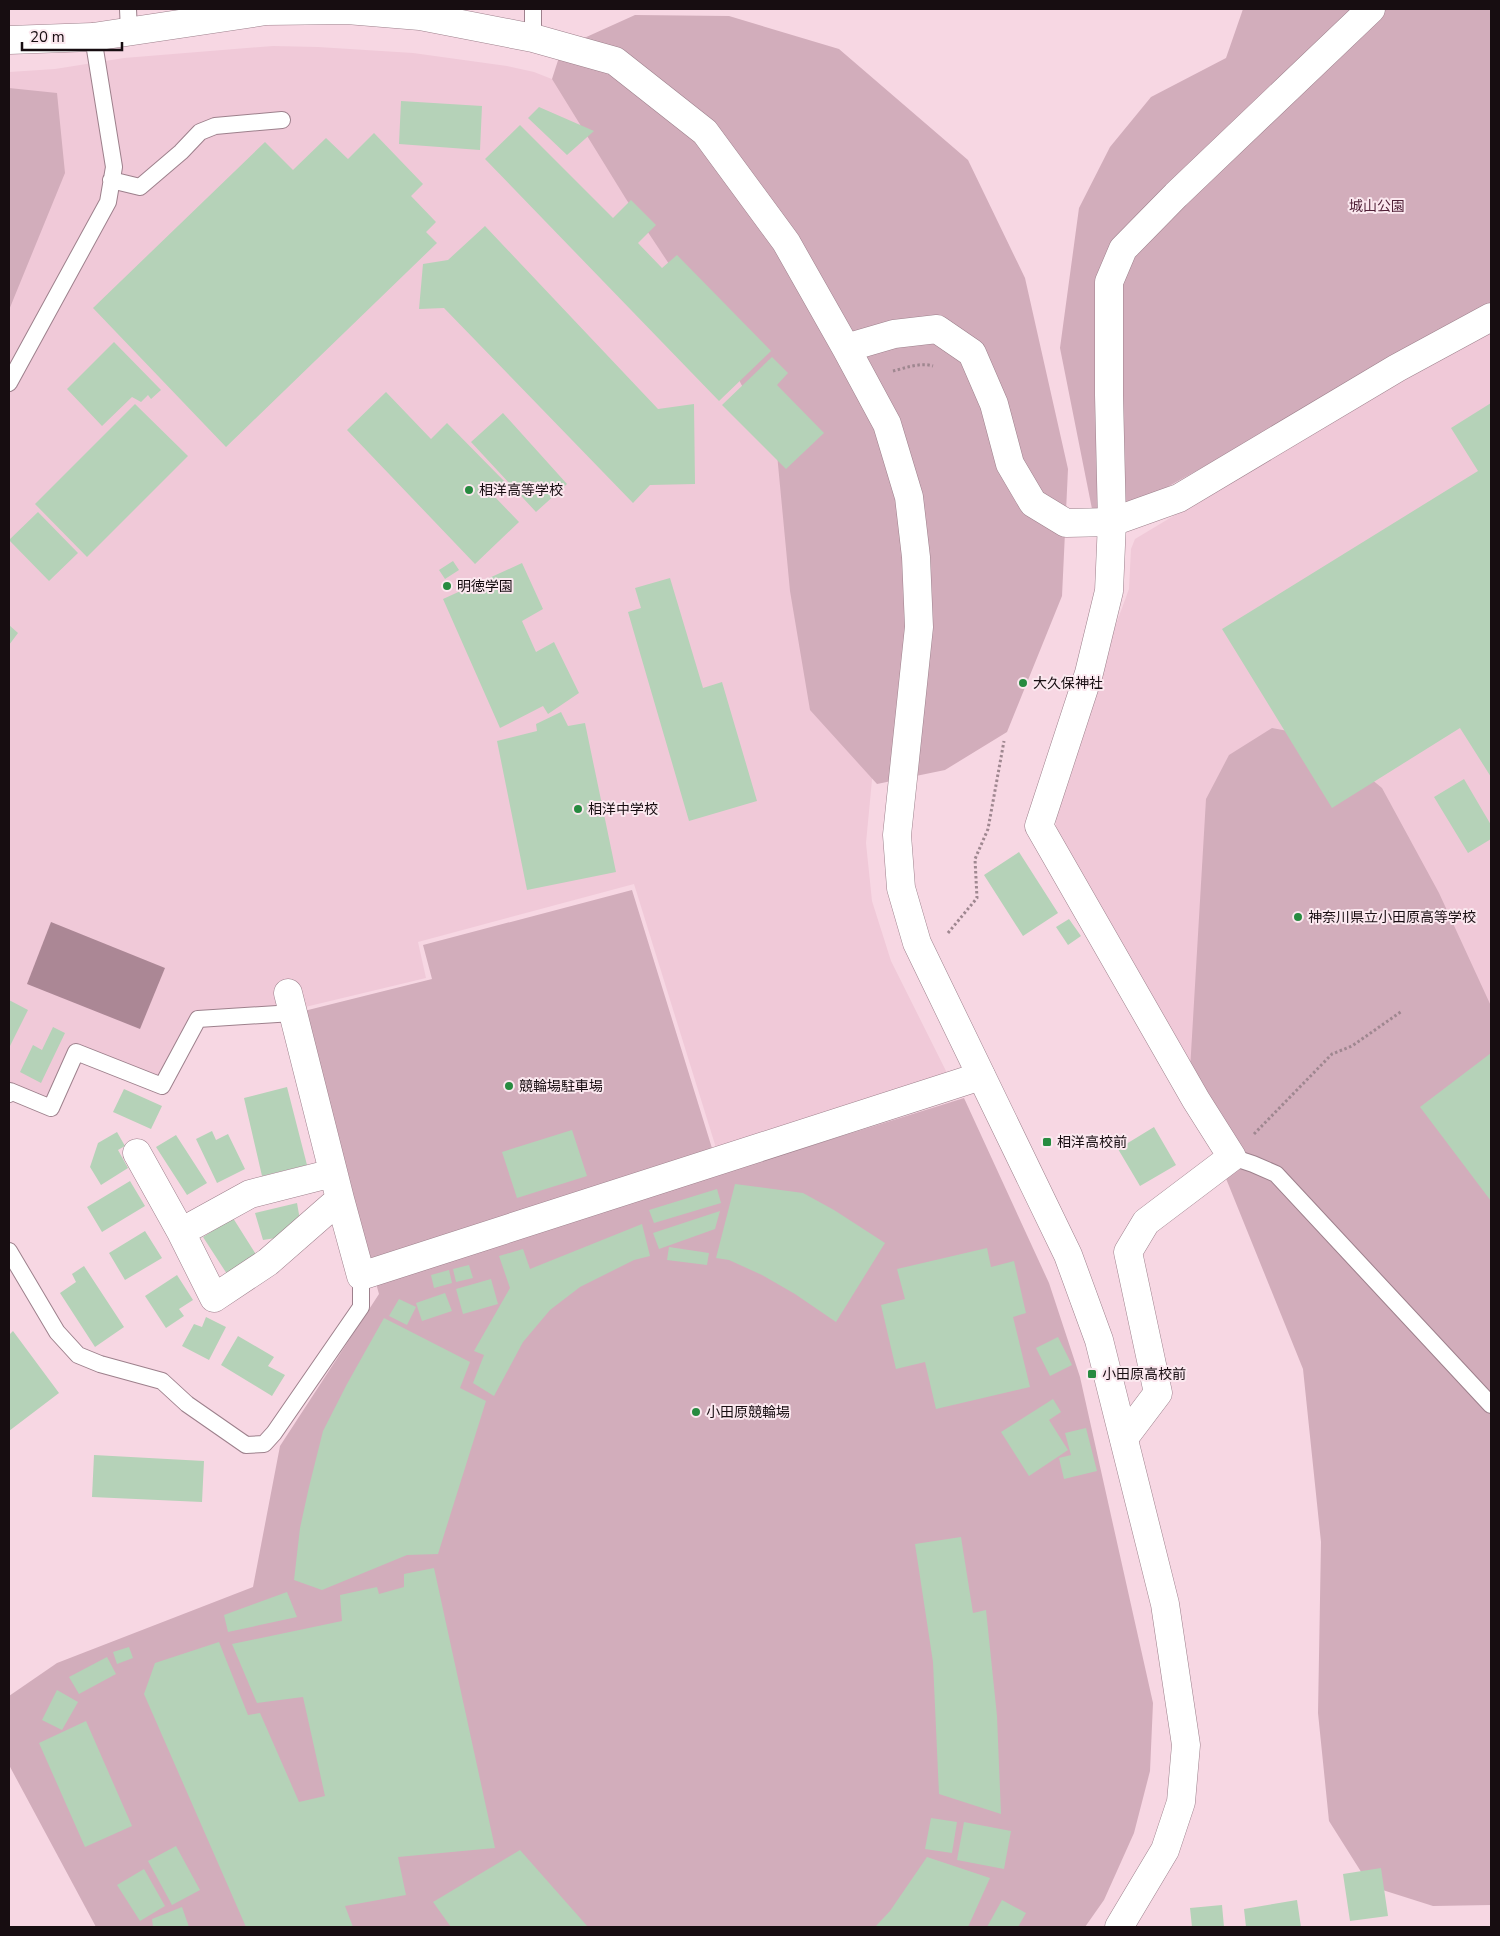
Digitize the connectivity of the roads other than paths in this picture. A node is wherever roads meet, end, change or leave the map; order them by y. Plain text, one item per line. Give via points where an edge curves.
1 (533, 9) edge
2 (1371, 9) edge
3 (129, 20) edge
4 (93, 37) junction
5 (533, 38) junction
6 (9, 40) edge
7 (282, 120) dead end
8 (111, 180) junction
9 (1491, 317) edge
10 (846, 348) junction
11 (9, 384) edge
12 (1112, 522) junction
13 (290, 1003) joint
14 (981, 1076) junction
15 (9, 1094) edge
16 (137, 1153) dead end
17 (1232, 1157) junction
18 (333, 1173) junction
19 (340, 1199) junction
20 (181, 1232) junction
21 (9, 1251) edge
22 (361, 1276) junction
23 (1491, 1405) edge
24 (1124, 1438) junction
25 (1119, 1927) edge

1 - 5 lane
2 - 12 street via 1123,249 1109,282
3 - 4 street
3 - 5 street via 266,11 347,10 420,16
4 - 6 street
4 - 8 lane via 114,168
5 - 10 street via 615,61 705,132 786,242
7 - 8 lane via 215,126 200,132 140,187
8 - 11 lane via 108,202
9 - 12 street via 1397,368 1179,498
10 - 12 street via 894,334 937,329 972,353 994,404 1010,464 1033,503 1066,523
10 - 14 street via 887,424 909,497 915,549 919,627 897,835 902,888 916,943
12 - 17 street via 1109,592 1088,673 1039,826
13 - 15 lane via 198,1019 162,1086 76,1052 51,1108 10,1091
13 - 18 street
14 - 22 street
14 - 24 street via 1068,1255 1099,1340
16 - 20 street
17 - 23 lane via 1276,1174
17 - 24 street via 1146,1222 1128,1252 1158,1394
18 - 19 street
18 - 20 street via 250,1194
19 - 20 street via 268,1262 214,1298
19 - 22 street
21 - 22 lane via 57,1332 78,1355 162,1381 186,1404 246,1444 264,1444 329,1354 361,1306
24 - 25 street via 1165,1604 1186,1745 1181,1802 1165,1850

